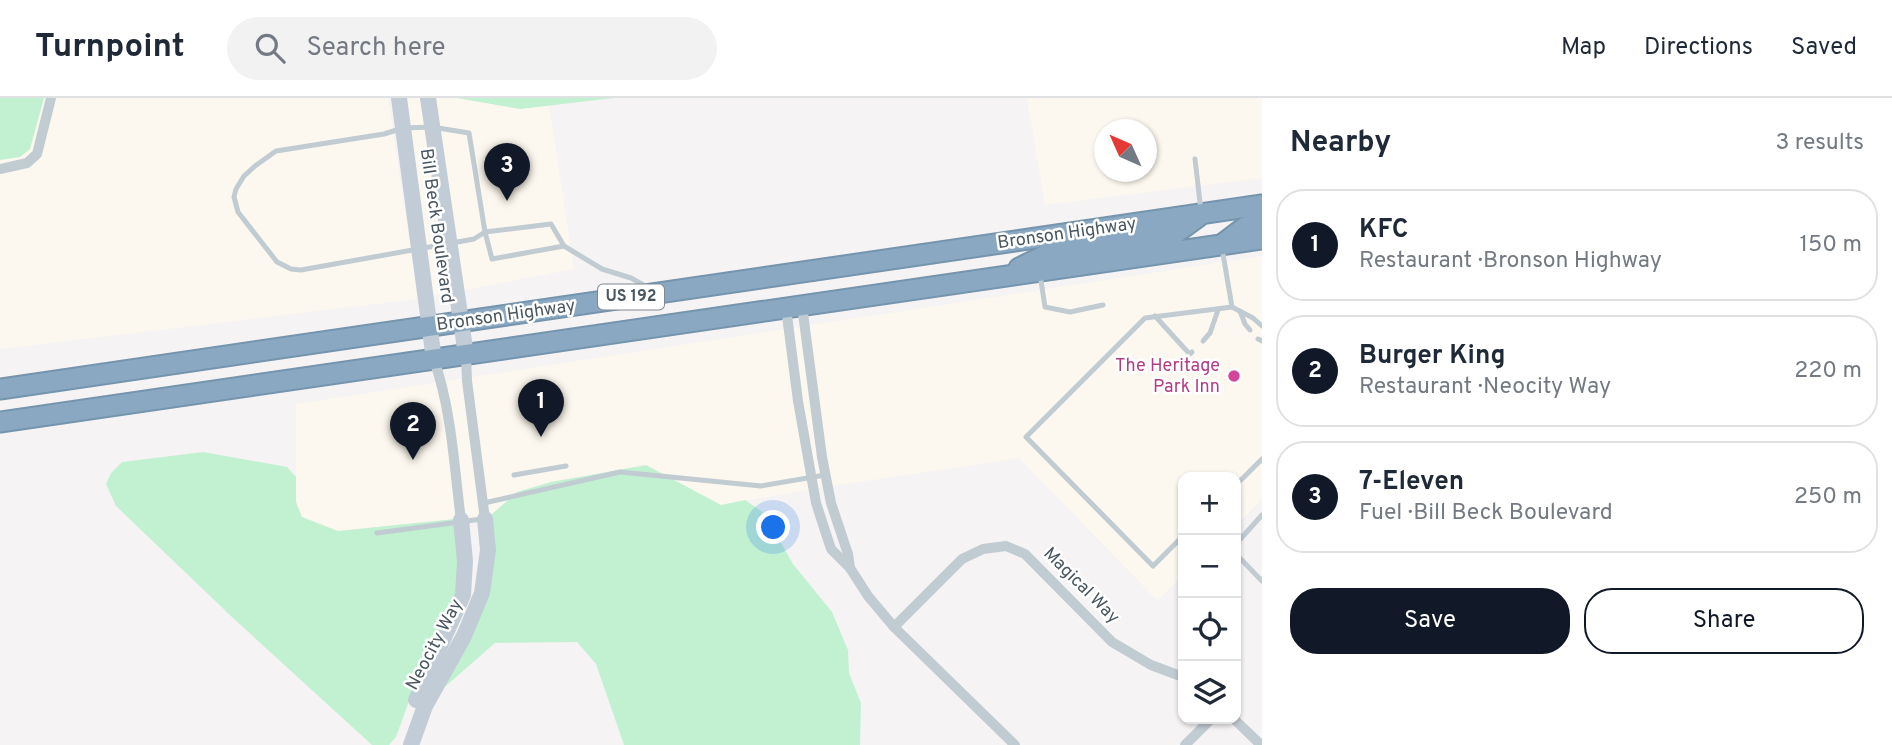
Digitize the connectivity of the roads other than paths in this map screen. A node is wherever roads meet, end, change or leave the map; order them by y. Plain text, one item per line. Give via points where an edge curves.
1 (51, 98) edge
2 (399, 98) edge
3 (428, 98) edge
4 (432, 127) junction
5 (403, 128) junction
6 (1195, 159) dead end
7 (0, 169) edge
8 (1262, 205) edge
9 (1201, 215) junction
10 (1262, 222) edge
11 (485, 232) junction
12 (1262, 239) edge
13 (450, 243) junction
14 (525, 245) dead end
15 (1222, 245) junction
16 (564, 246) junction
17 (512, 247) dead end
18 (419, 250) junction
19 (526, 253) junction
20 (513, 255) junction
21 (1039, 271) junction
22 (1002, 276) junction
23 (658, 293) junction
24 (1103, 305) dead end
25 (794, 307) junction
26 (1232, 307) junction
27 (1218, 310) junction
28 (1240, 312) junction
29 (1155, 316) junction
30 (1262, 317) edge
31 (1254, 318) junction
32 (463, 323) junction
33 (1262, 326) edge
34 (430, 327) junction
35 (1250, 330) dead end
36 (1203, 341) dead end
37 (1192, 352) dead end
38 (466, 355) junction
39 (434, 360) junction
40 (0, 389) edge
41 (0, 422) edge
42 (1262, 459) edge
43 (566, 466) dead end
44 (514, 475) dead end
45 (825, 475) junction
46 (813, 477) junction
47 (1241, 480) edge
48 (485, 511) junction
49 (1262, 515) edge
50 (461, 520) junction
51 (377, 533) dead end
52 (1241, 538) edge
53 (1178, 541) edge
54 (1241, 559) edge
55 (850, 568) junction
56 (1262, 581) edge
57 (894, 627) junction
58 (1178, 675) edge
59 (1206, 724) edge
60 (1239, 724) edge
61 (400, 745) edge
62 (411, 745) edge
63 (1015, 745) edge
64 (1185, 745) edge
65 (1261, 745) edge

1 - 7 street via 37,154 27,163
2 - 5 street, Bill Beck Boulevard
3 - 4 street, Bill Beck Boulevard
4 - 5 lane
4 - 11 lane via 469,133
4 - 13 street, Bill Beck Boulevard
5 - 18 street, Bill Beck Boulevard
5 - 18 lane via 276,151 244,176 234,197 246,225 277,262 291,270
6 - 9 lane
8 - 9 highway, Bronson Highway / US 192
9 - 22 highway via 1176,233 1054,251
9 - 23 highway, Bronson Highway / US 192
10 - 15 highway
11 - 13 lane
11 - 16 lane via 509,233 551,223
11 - 20 lane via 492,259
12 - 15 highway, Bronson Highway / US 192
13 - 18 lane
13 - 32 street, Bill Beck Boulevard
14 - 19 lane
15 - 21 highway, Bronson Highway / US 192
15 - 26 lane
16 - 19 lane via 539,247
16 - 23 lane
17 - 20 lane
18 - 34 street, Bill Beck Boulevard
19 - 20 lane
21 - 22 highway, Bronson Highway / US 192
21 - 24 lane via 1045,307 1070,312
22 - 25 highway, Bronson Highway / US 192
23 - 32 highway, Bronson Highway / US 192
25 - 38 highway, Bronson Highway / US 192
25 - 45 street
25 - 46 street via 798,401
26 - 27 lane
26 - 28 lane
27 - 29 lane
27 - 36 lane
28 - 31 lane
28 - 35 lane
29 - 37 lane
29 - 53 lane via 1145,318 1026,438 1153,566
30 - 31 lane
31 - 33 lane
32 - 34 highway, Bronson Highway / US 192
32 - 38 street, Bill Beck Boulevard
34 - 39 street, Bill Beck Boulevard
34 - 40 highway, Bronson Highway / US 192
38 - 39 highway, Bronson Highway / US 192
38 - 48 street
39 - 41 highway, Bronson Highway / US 192
39 - 50 street via 447,408
42 - 47 lane
43 - 44 lane
45 - 46 lane
45 - 55 street
46 - 48 lane via 761,486 620,472
46 - 55 street via 831,549
48 - 50 lane
48 - 62 street, Neocity Way via 488,550 482,593 429,697
49 - 52 lane
50 - 51 lane
50 - 61 street, Neocity Way via 463,595
54 - 56 lane
55 - 57 street
57 - 58 street, Magical Way via 962,559 982,549 1006,546 1024,554 1112,642
57 - 63 street
59 - 64 street
60 - 65 street

